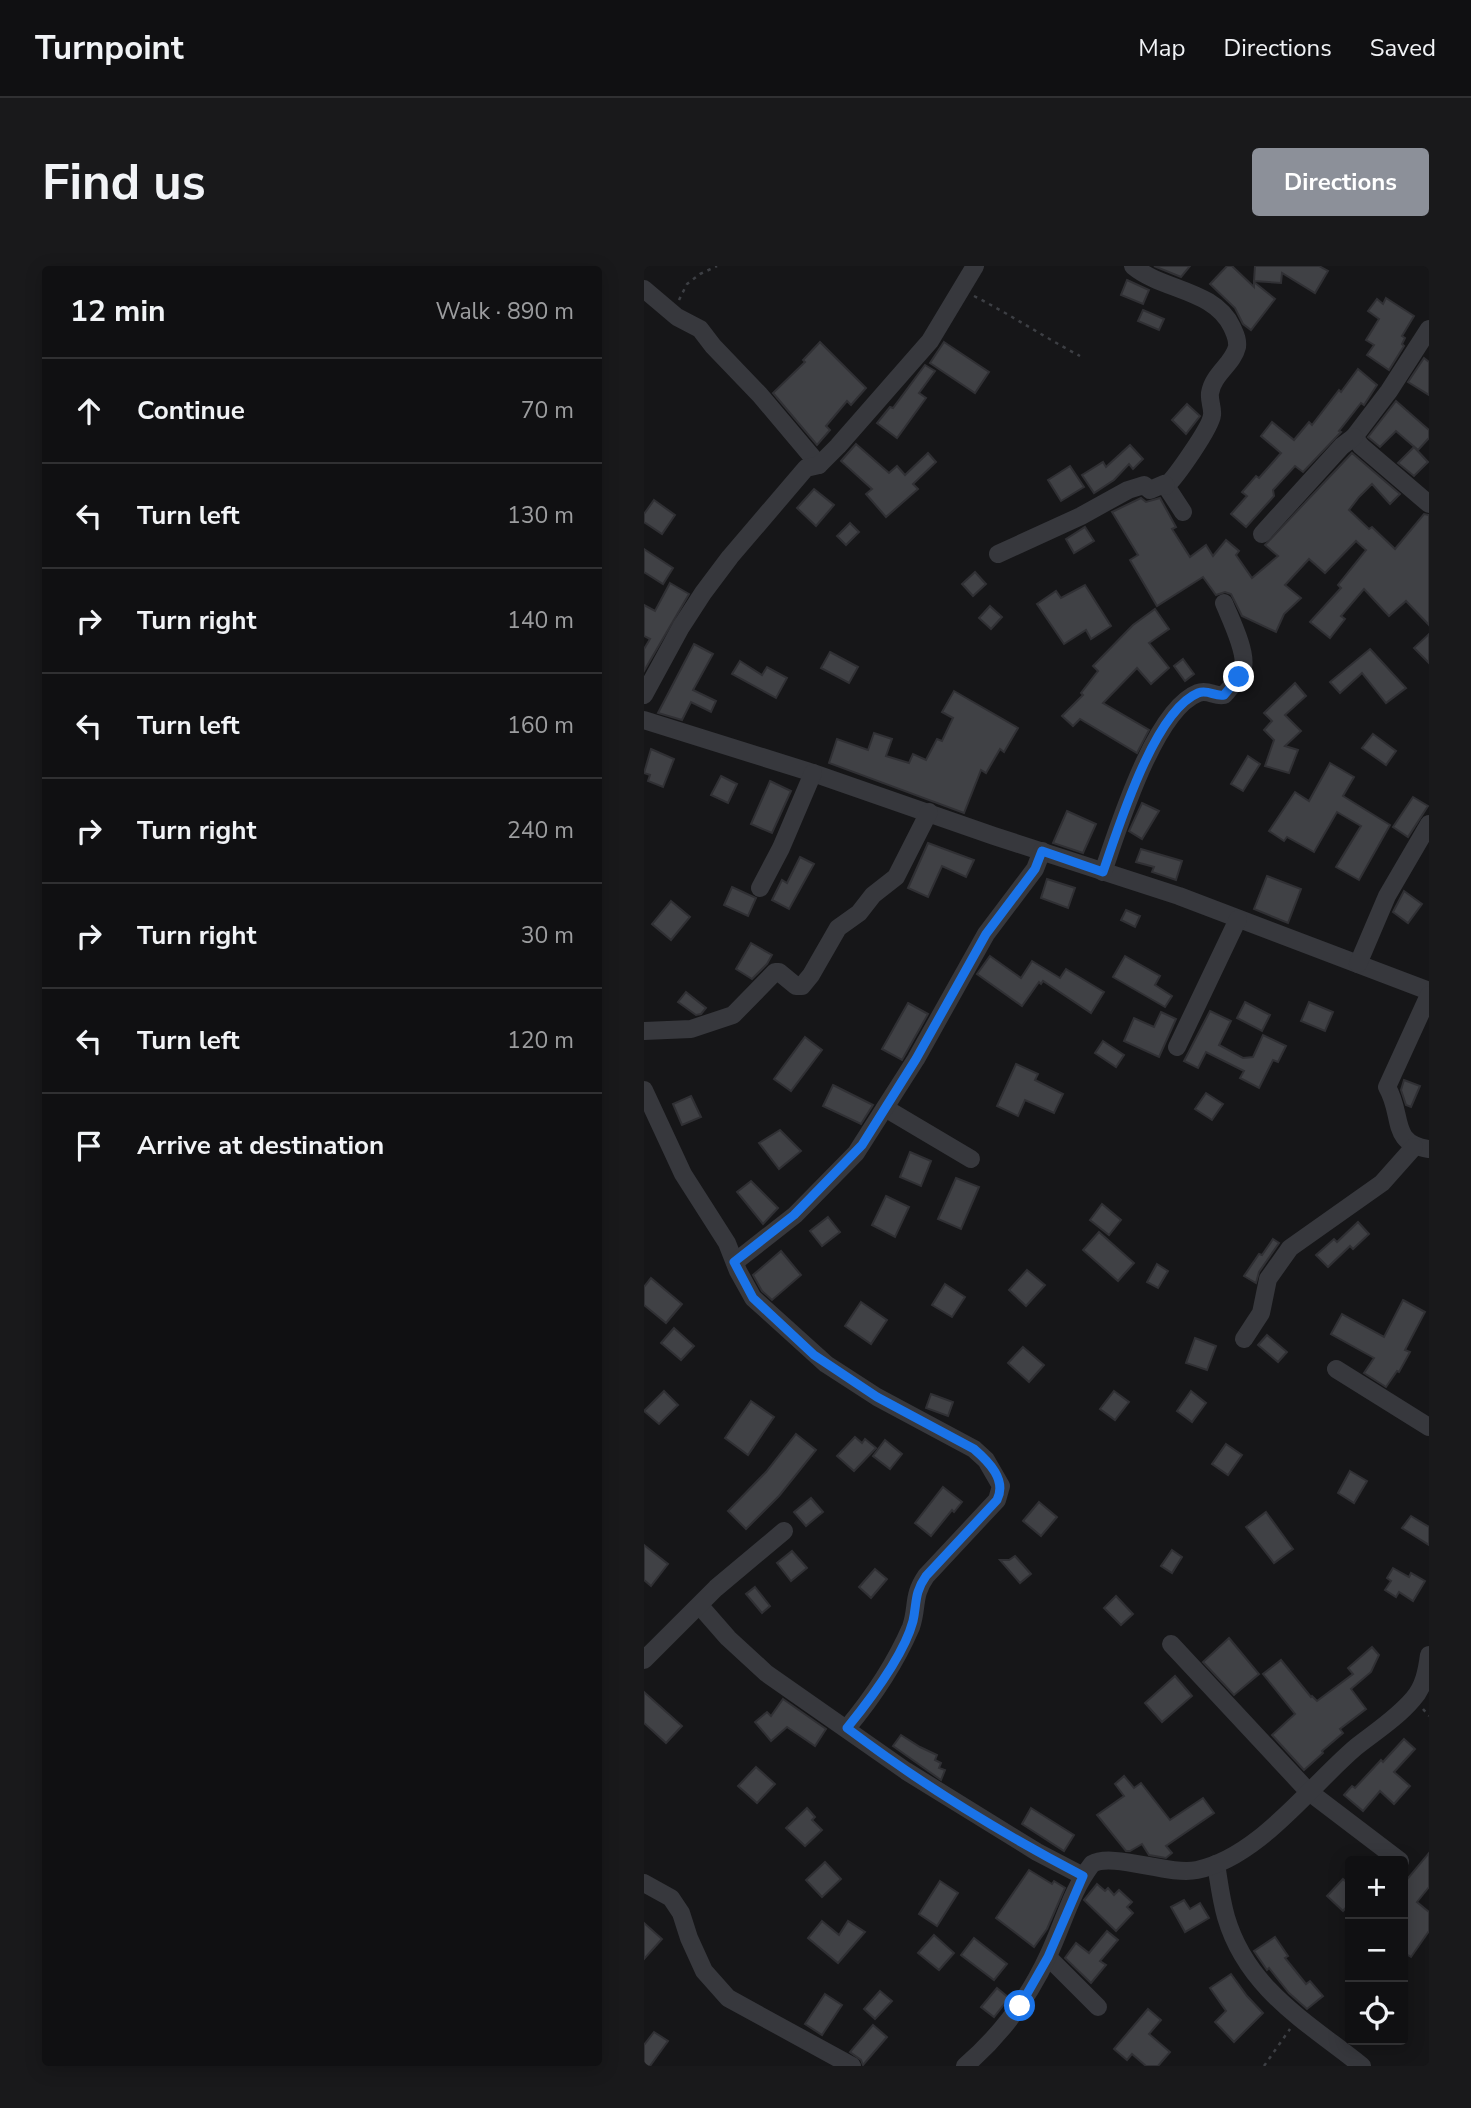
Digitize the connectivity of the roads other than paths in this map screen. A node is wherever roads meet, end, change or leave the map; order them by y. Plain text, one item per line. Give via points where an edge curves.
1 (975, 266) edge
2 (1133, 266) edge
3 (644, 289) edge
4 (1429, 329) edge
5 (1354, 437) junction
6 (819, 465) junction
7 (1166, 486) junction
8 (1429, 504) edge
9 (1184, 512) dead end
10 (1262, 534) dead end
11 (998, 554) dead end
12 (1224, 603) dead end
13 (644, 695) edge
14 (644, 720) edge
15 (813, 773) junction
16 (929, 812) junction
17 (1429, 824) edge
18 (1042, 851) junction
19 (1103, 872) junction
20 (760, 888) dead end
21 (1238, 919) junction
22 (1358, 964) junction
23 (1429, 993) edge
24 (644, 1031) edge
25 (1177, 1047) dead end
26 (644, 1090) edge
27 (886, 1108) junction
28 (1422, 1148) edge
29 (971, 1159) dead end
30 (734, 1262) junction
31 (1244, 1339) dead end
32 (1336, 1369) dead end
33 (1429, 1427) edge
34 (784, 1531) dead end
35 (700, 1606) junction
36 (1171, 1644) dead end
37 (1429, 1655) edge
38 (644, 1660) edge
39 (847, 1728) junction
40 (1308, 1791) junction
41 (1393, 1856) edge
42 (1216, 1864) junction
43 (1083, 1876) junction
44 (644, 1883) edge
45 (1048, 1957) junction
46 (1098, 2007) dead end
47 (852, 2066) edge
48 (965, 2066) edge
49 (1362, 2066) edge

1 - 6 street via 930,341
2 - 7 street via 1220,309 1238,340 1236,351 1214,381 1210,393 1213,415 1190,457
3 - 6 street via 677,317 700,329
4 - 5 street
5 - 8 street
5 - 10 street
6 - 13 street via 806,468 718,573 681,626
7 - 9 street
7 - 11 street via 1128,490
12 - 19 street via 1241,648 1242,669 1224,695 1199,692 1166,726 1131,792
14 - 15 street
15 - 16 street
15 - 20 street
16 - 18 street
16 - 24 street via 896,877 838,928 802,986 775,972 733,1015 691,1028
17 - 22 street via 1387,896
18 - 19 street
18 - 27 street via 1035,869 986,934
19 - 21 street
21 - 22 street
21 - 25 street
22 - 23 street
23 - 28 street via 1387,1087 1403,1138
26 - 30 street via 683,1174
27 - 29 street
27 - 30 street via 856,1153 823,1188
28 - 31 street via 1290,1248 1268,1279 1261,1313
30 - 39 street via 753,1298 814,1355 877,1397 974,1449 1001,1486 997,1500 918,1588 906,1637 878,1689
32 - 33 street
34 - 35 street
35 - 38 street
35 - 39 street via 766,1673
36 - 40 street
37 - 40 street via 1414,1699
39 - 43 street via 906,1771
40 - 41 street
40 - 42 street via 1254,1842
42 - 43 street via 1172,1871 1100,1861
42 - 49 street via 1226,1918 1251,1970 1298,2017
43 - 45 street
44 - 47 street via 671,1898 704,1971 728,1998
45 - 46 street
45 - 48 street via 1006,2026

